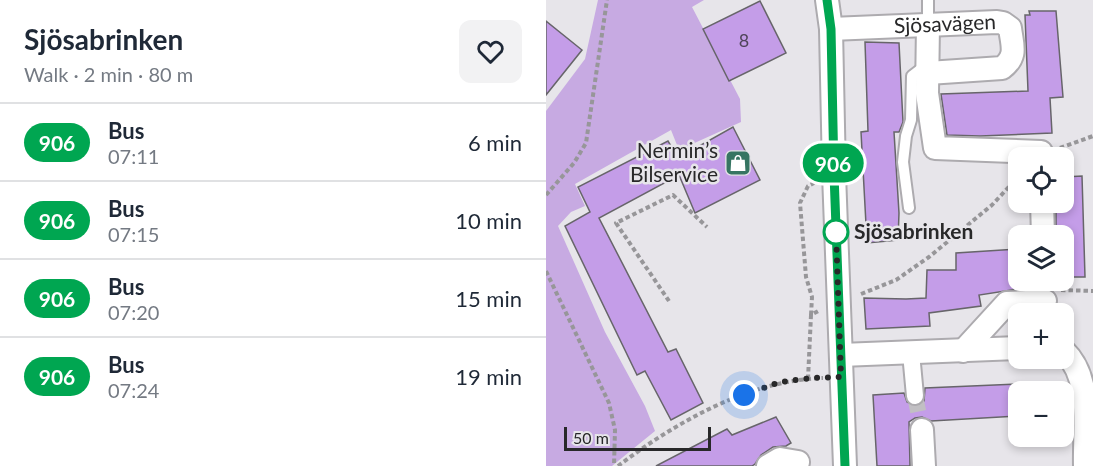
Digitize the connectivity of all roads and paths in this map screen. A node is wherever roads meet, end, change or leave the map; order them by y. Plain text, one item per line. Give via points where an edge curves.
1 (607, 0) edge
2 (827, 0) edge
3 (928, 0) edge
4 (928, 26) junction
5 (831, 29) junction
6 (928, 69) junction
7 (1093, 136) edge
8 (1065, 147) edge
9 (1008, 153) edge
10 (834, 174) junction
11 (1008, 188) edge
12 (546, 195) edge
13 (909, 208) dead end
14 (707, 226) dead end
15 (546, 271) edge
16 (1093, 291) edge
17 (861, 294) dead end
18 (1046, 296) edge
19 (669, 301) dead end
20 (823, 308) dead end
21 (811, 315) junction
22 (1008, 349) edge
23 (963, 351) junction
24 (911, 353) junction
25 (1074, 363) edge
26 (841, 366) junction
27 (808, 379) junction
28 (915, 396) tunnel mouth
29 (922, 430) tunnel mouth
30 (798, 464) edge
31 (616, 466) edge
32 (768, 466) edge
33 (845, 466) edge
34 (924, 466) edge
35 (1085, 466) edge

1 - 12 path via 586,143
2 - 5 street
3 - 4 lane
4 - 5 street, Sjösavägen
4 - 6 street
4 - 6 street, Sjösavägen via 1003,23 1010,28 1013,54 1002,68
5 - 10 street
6 - 9 street via 927,93 935,148
6 - 13 lane via 912,76 911,120 903,162
7 - 8 path
10 - 21 path via 808,186 800,203
10 - 26 street
11 - 17 path via 929,257 896,280
14 - 19 path via 673,195 616,223
15 - 31 path via 609,404 615,430
16 - 18 path
18 - 23 street via 1007,303
20 - 21 path
21 - 27 path
22 - 23 street
23 - 24 street
24 - 26 street
24 - 28 street
25 - 35 street via 1084,391
26 - 27 path
26 - 33 street
27 - 31 path via 780,382 708,408
29 - 34 street
30 - 32 street via 780,459

